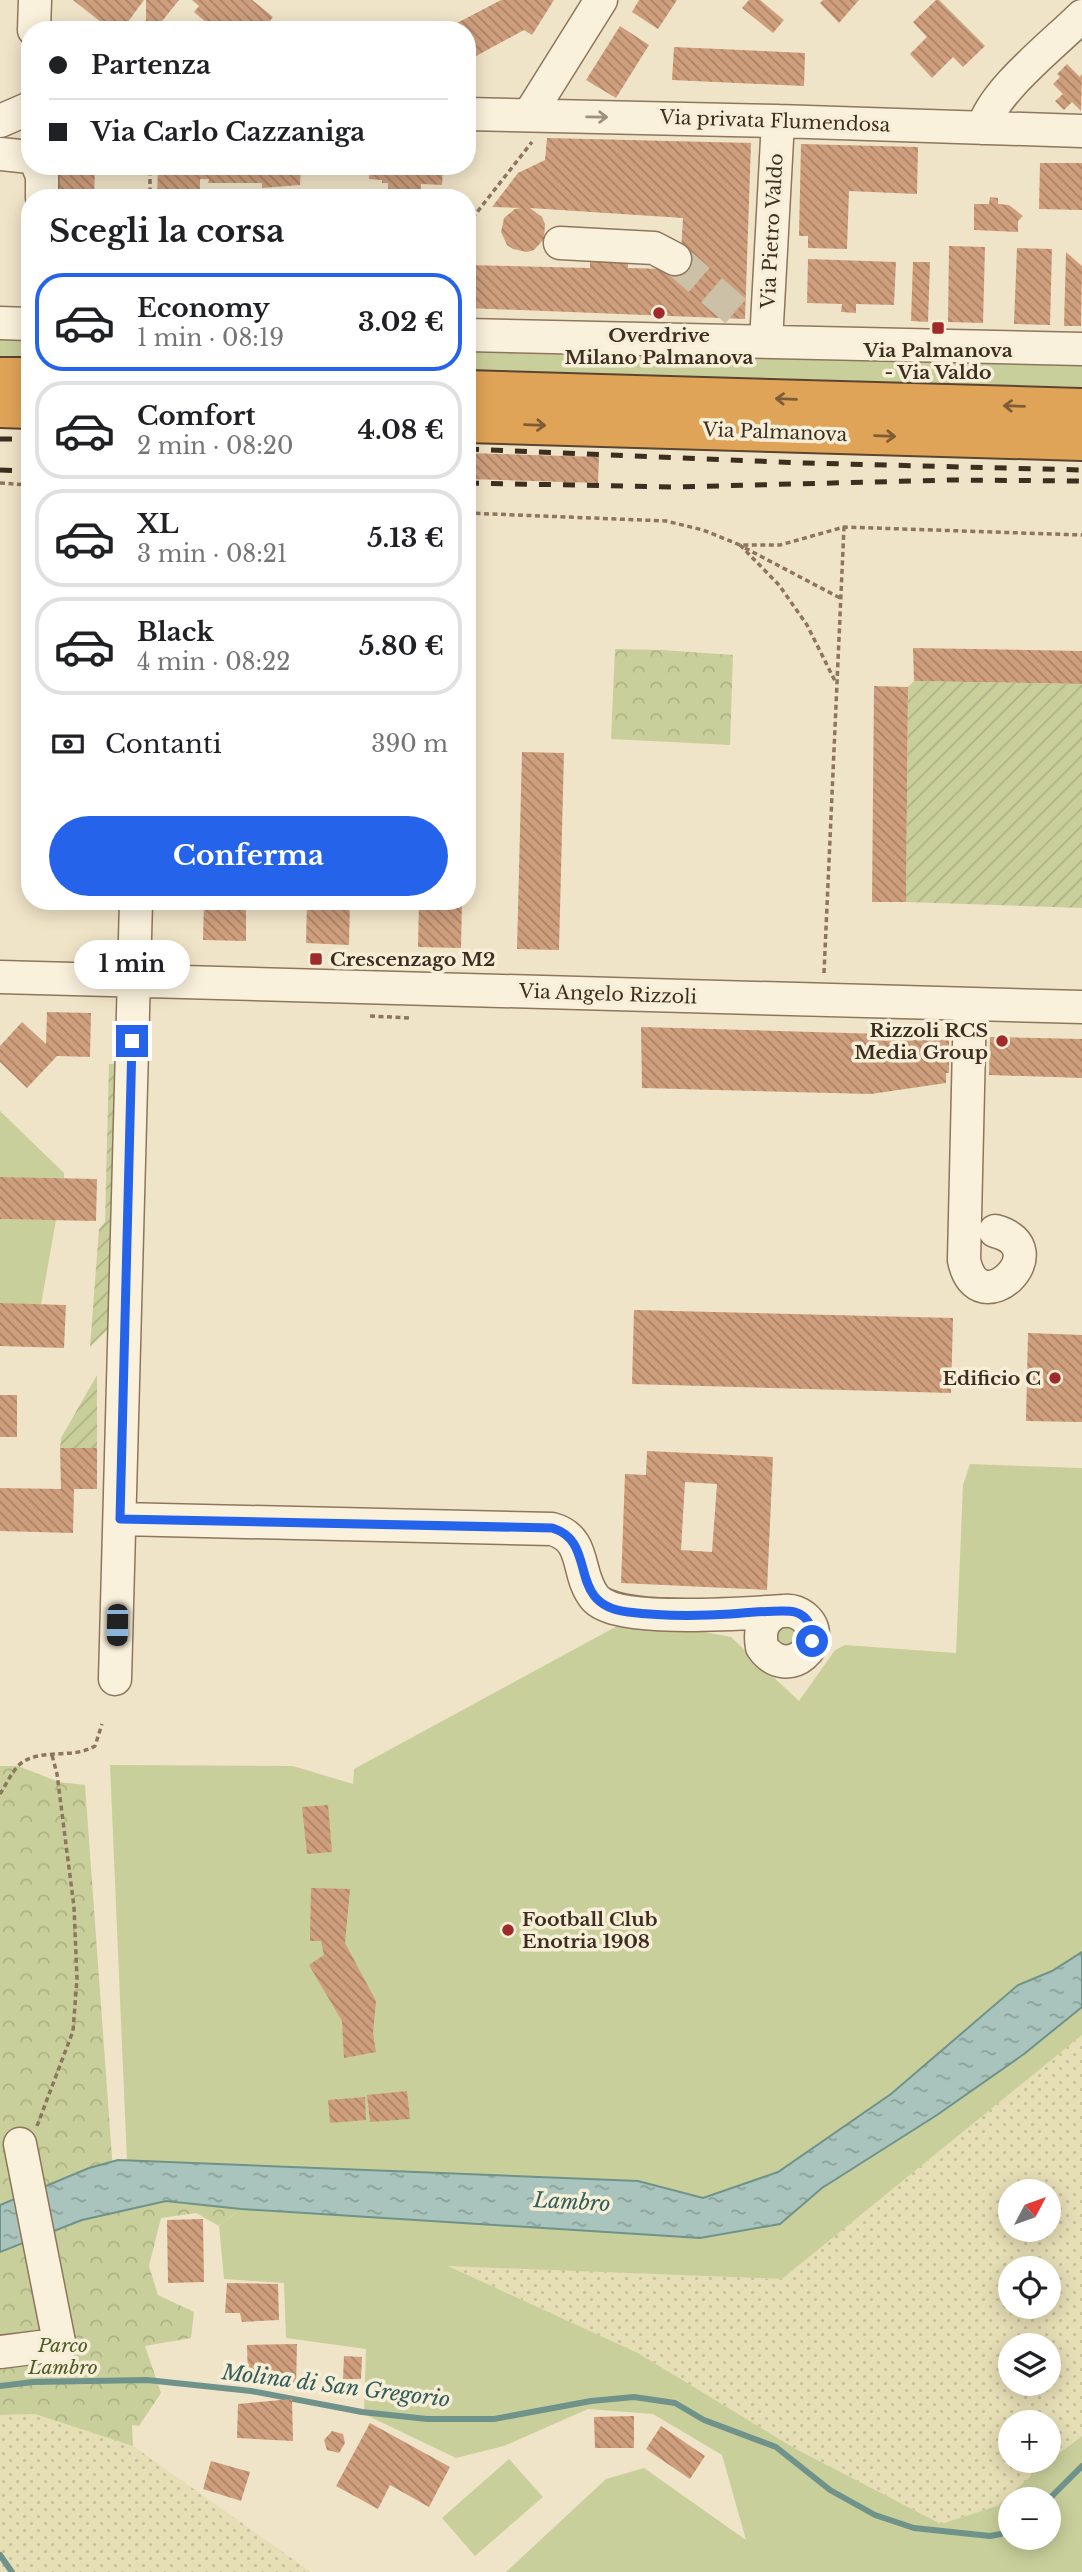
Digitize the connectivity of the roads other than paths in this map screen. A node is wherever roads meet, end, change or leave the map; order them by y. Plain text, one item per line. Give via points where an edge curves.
1 (36, 0) edge
2 (601, 0) edge
3 (1082, 16) edge
4 (35, 21) edge
5 (476, 114) edge
6 (540, 115) junction
7 (778, 121) junction
8 (984, 128) junction
9 (1082, 131) edge
10 (0, 154) edge
11 (21, 156) edge
12 (560, 243) dead end
13 (675, 259) tunnel mouth
14 (0, 323) edge
15 (21, 324) edge
16 (755, 331) junction
17 (476, 335) edge
18 (1082, 349) edge
19 (0, 377) edge
20 (21, 377) edge
21 (476, 390) edge
22 (0, 408) edge
23 (1082, 408) edge
24 (21, 409) edge
25 (476, 423) edge
26 (1082, 442) edge
27 (136, 910) edge
28 (0, 977) edge
29 (134, 981) junction
30 (970, 1004) junction
31 (1082, 1007) edge
32 (995, 1231) dead end
33 (120, 1519) junction
34 (777, 1612) junction
35 (722, 1614) junction
36 (761, 1641) junction
37 (116, 1679) dead end
38 (21, 2151) road end
39 (0, 2352) edge

1 - 4 street
2 - 6 street
3 - 8 street via 1000,96 987,113
5 - 6 street, Via privata Flumendosa
6 -> 7 street, Via privata Flumendosa
7 - 8 street, Via privata Flumendosa
7 - 16 street, Via Pietro Valdo
8 - 9 street, Via privata Flumendosa
10 - 11 street
12 - 13 street via 654,248
14 - 15 street
16 - 17 street
16 - 18 street
19 - 20 highway
23 -> 21 highway, Via Palmanova
22 - 24 highway
25 -> 26 highway, Via Palmanova
27 - 29 street
28 - 29 street, Via Angelo Rizzoli
29 - 30 street, Via Angelo Rizzoli
29 - 33 street
30 - 31 street, Via Angelo Rizzoli
30 - 32 street via 964,1260 971,1277 988,1286 1011,1278 1019,1262 1016,1246
33 - 35 street via 552,1528 573,1542 590,1590 608,1608
33 - 37 street
34 - 35 street
34 - 36 street via 764,1624
34 - 36 street via 792,1611 807,1620 811,1645 802,1656 785,1662 769,1655
35 - 36 street
38 - 39 street via 60,2347

